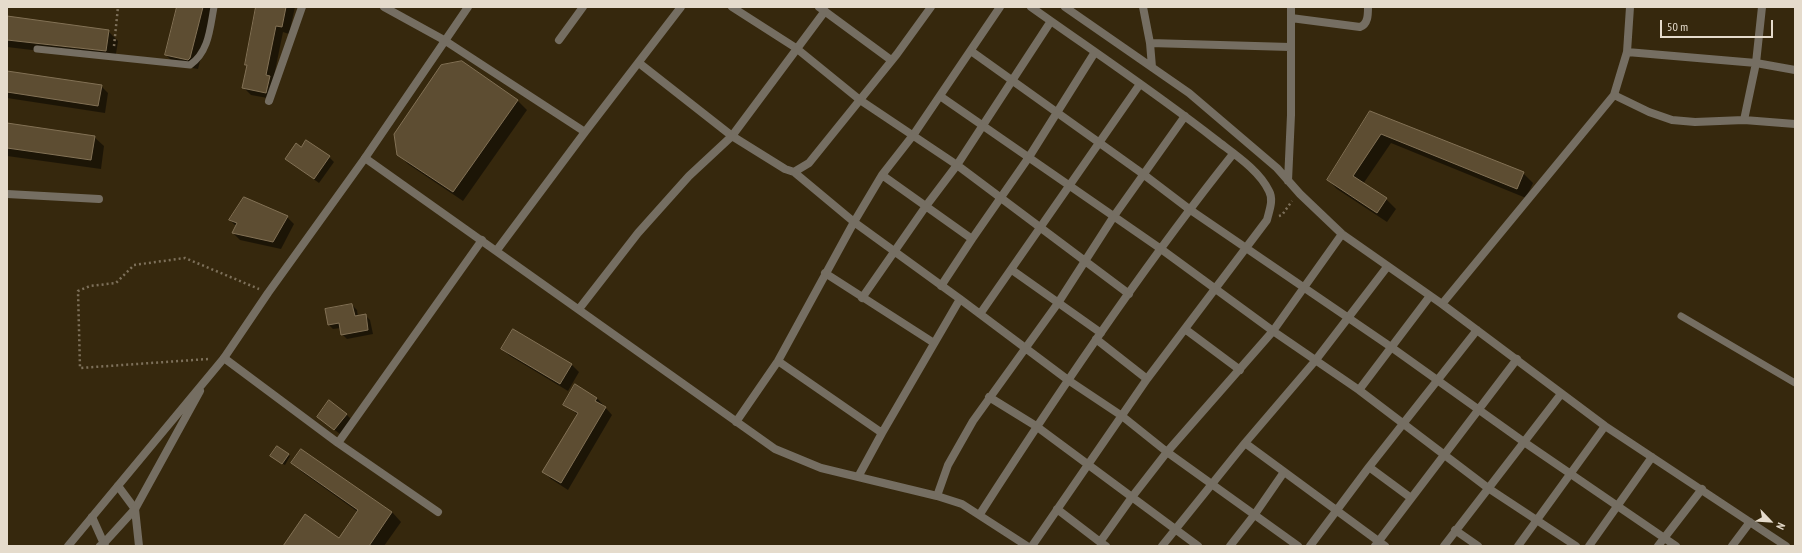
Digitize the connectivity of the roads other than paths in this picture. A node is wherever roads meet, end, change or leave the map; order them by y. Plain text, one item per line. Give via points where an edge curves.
1 (214, 7) edge
2 (302, 7) edge
3 (384, 7) edge
4 (468, 7) edge
5 (583, 7) edge
6 (681, 7) edge
7 (732, 7) edge
8 (930, 7) edge
9 (1000, 7) edge
10 (1030, 7) edge
11 (1065, 7) edge
12 (1143, 7) edge
13 (1291, 7) edge
14 (1368, 7) edge
15 (1630, 7) edge
16 (1762, 7) edge
17 (822, 9) edge
18 (1291, 18) junction
19 (1051, 21) junction
20 (444, 40) junction
21 (559, 40) dead end
22 (1150, 43) junction
23 (1290, 46) junction
24 (796, 48) junction
25 (36, 49) dead end
26 (971, 51) junction
27 (1095, 52) junction
28 (1627, 52) junction
29 (891, 60) junction
30 (639, 63) junction
31 (1756, 63) junction
32 (1152, 67) junction
33 (1795, 70) edge
34 (1014, 81) junction
35 (1140, 84) junction
36 (1614, 95) junction
37 (940, 96) junction
38 (860, 100) junction
39 (269, 101) dead end
40 (1057, 113) junction
41 (1185, 116) junction
42 (1744, 120) junction
43 (1795, 124) edge
44 (983, 126) junction
45 (585, 132) junction
46 (914, 134) junction
47 (732, 136) junction
48 (1098, 143) junction
49 (1233, 154) junction
50 (1029, 157) junction
51 (365, 158) junction
52 (957, 165) junction
53 (794, 172) junction
54 (1143, 174) junction
55 (882, 175) junction
56 (1288, 181) junction
57 (1070, 185) junction
58 (7, 194) edge
59 (99, 199) dead end
60 (1001, 199) junction
61 (926, 206) junction
62 (1189, 209) junction
63 (1114, 216) junction
64 (854, 222) junction
65 (1040, 228) junction
66 (1342, 234) junction
67 (972, 239) junction
68 (482, 240) junction
69 (1247, 247) junction
70 (1161, 249) junction
71 (497, 250) junction
72 (896, 252) junction
73 (1084, 260) junction
74 (1387, 267) junction
75 (1012, 270) junction
76 (825, 274) junction
77 (941, 286) junction
78 (1304, 287) junction
79 (1216, 289) junction
80 (1129, 294) junction
81 (1430, 296) junction
82 (862, 298) junction
83 (960, 299) junction
84 (1058, 303) junction
85 (1442, 304) junction
86 (579, 309) junction
87 (980, 314) junction
88 (1681, 316) dead end
89 (1349, 318) junction
90 (1185, 329) junction
91 (1477, 330) junction
92 (1273, 331) junction
93 (1098, 336) junction
94 (934, 343) junction
95 (1391, 347) junction
96 (1026, 348) junction
97 (224, 358) junction
98 (1517, 359) junction
99 (778, 361) junction
100 (1315, 361) junction
101 (1240, 370) junction
102 (210, 373) junction
103 (1147, 379) junction
104 (1068, 380) junction
105 (1438, 380) junction
106 (1795, 383) edge
107 (1359, 390) junction
108 (1561, 394) junction
109 (989, 397) junction
110 (1479, 410) junction
111 (1122, 416) junction
112 (736, 422) junction
113 (1402, 424) junction
114 (1036, 426) junction
115 (1605, 426) junction
116 (882, 433) junction
117 (1245, 442) junction
118 (1524, 442) junction
119 (338, 443) junction
120 (1167, 452) junction
121 (1444, 455) junction
122 (1652, 457) junction
123 (1088, 464) junction
124 (1369, 467) junction
125 (1284, 472) junction
126 (1571, 475) junction
127 (858, 477) junction
128 (1212, 484) junction
129 (118, 486) junction
130 (1488, 488) junction
131 (1702, 489) junction
132 (937, 496) junction
133 (1132, 497) junction
134 (1411, 498) junction
135 (1618, 507) junction
136 (134, 509) junction
137 (1058, 510) junction
138 (1336, 511) junction
139 (438, 512) dead end
140 (980, 514) junction
141 (1255, 514) junction
142 (92, 517) junction
143 (1536, 520) junction
144 (1750, 522) junction
145 (1175, 530) junction
146 (1455, 530) junction
147 (1664, 538) junction
148 (1103, 544) edge
149 (1380, 544) edge
150 (103, 545) edge
151 (68, 546) edge
152 (139, 546) edge
153 (1027, 546) edge
154 (1032, 546) edge
155 (1162, 546) edge
156 (1198, 546) edge
157 (1230, 546) edge
158 (1298, 546) edge
159 (1310, 546) edge
160 (1444, 546) edge
161 (1478, 546) edge
162 (1518, 546) edge
163 (1576, 546) edge
164 (1589, 546) edge
165 (1658, 546) edge
166 (1676, 546) edge
167 (1732, 546) edge
168 (1786, 546) edge

1 - 25 lane via 206,47 200,59 190,65
2 - 39 street
3 - 20 street
4 - 20 street
5 - 21 street
6 - 30 street
7 - 24 street
8 - 29 street
9 - 26 street
10 - 19 street
11 - 32 street
12 - 22 street
13 - 18 street
14 - 18 street via 1366,22 1360,27
15 - 28 street
16 - 31 street
17 - 24 street
17 - 29 street
18 - 23 street
19 - 27 street
19 - 34 street
20 - 45 street
20 - 51 street
22 - 23 street
22 - 32 street
23 - 56 street via 1291,115
24 - 38 street
24 - 47 street
26 - 34 street
26 - 37 street
27 - 35 street
27 - 40 street
28 - 31 street
28 - 36 street
29 - 38 street
30 - 45 street
30 - 47 street
31 - 33 street
31 - 42 street
32 - 56 street via 1238,133
34 - 40 street
34 - 44 street
35 - 41 street
35 - 48 street
36 - 42 street via 1672,120
36 - 85 street
37 - 44 street
37 - 46 street
38 - 46 street
38 - 53 street via 809,163
40 - 48 street
40 - 50 street
41 - 49 street
41 - 54 street
42 - 43 street
44 - 50 street
44 - 52 street
45 - 71 street
46 - 52 street
46 - 55 street
47 - 53 street
47 - 86 street via 689,176 638,233
48 - 54 street
48 - 57 street
49 - 62 street
49 - 69 street via 1252,170 1270,192 1272,201 1267,220
50 - 57 street
50 - 60 street
51 - 68 street
51 - 97 street
52 - 60 street
52 - 61 street
53 - 64 street
54 - 62 street
54 - 63 street
55 - 61 street
55 - 64 street
56 - 66 street
57 - 63 street
57 - 65 street
58 - 59 street
60 - 65 street
60 - 67 street
61 - 67 street
61 - 72 street
62 - 69 street
62 - 70 street
63 - 70 street
63 - 73 street
64 - 72 street
64 - 76 street
65 - 73 street
65 - 75 street
66 - 74 street
66 - 78 street
67 - 77 street
68 - 71 street
68 - 119 street
69 - 78 street
69 - 79 street
70 - 79 street
70 - 80 street
71 - 86 street
72 - 77 street
72 - 82 street
73 - 80 street
73 - 84 street
74 - 81 street
74 - 89 street
75 - 84 street
75 - 87 street
76 - 82 street
76 - 99 street
77 - 83 street
78 - 89 street
78 - 92 street
79 - 90 street
79 - 92 street
80 - 93 street
81 - 85 street
81 - 95 street
82 - 94 street
83 - 87 street
83 - 94 street
84 - 93 street
84 - 96 street
85 - 91 street
86 - 112 street
87 - 96 street
88 - 106 lane
89 - 95 street
89 - 100 street
90 - 101 street
90 - 103 street
91 - 98 street
91 - 105 street
92 - 100 street
92 - 101 street
93 - 103 street
93 - 104 street
94 - 116 street
95 - 105 street
95 - 107 street
96 - 104 street
96 - 109 street
97 - 102 street
97 - 119 street
98 - 108 street
98 - 110 street
99 - 112 street
99 - 116 street
100 - 107 street
100 - 117 street
101 - 120 street
102 - 129 street
102 - 136 street
103 - 111 street
104 - 111 street
104 - 114 street
105 - 110 street
105 - 113 street
107 - 113 street
108 - 115 street
108 - 118 street
109 - 114 street
109 - 132 street via 954,452
110 - 118 street
110 - 121 street
111 - 120 street
111 - 123 street
112 - 127 street via 775,449 821,468
113 - 121 street
113 - 124 street
114 - 123 street
114 - 140 street
115 - 122 street
115 - 126 street
116 - 127 street
117 - 125 street
117 - 128 street
118 - 126 street
118 - 130 street
119 - 139 street
120 - 128 street
120 - 133 street
121 - 130 street
121 - 134 street
122 - 131 street
122 - 135 street
123 - 133 street
123 - 137 street
124 - 134 street
124 - 138 street
125 - 138 street
125 - 141 street
126 - 135 street
126 - 143 street
127 - 132 street
128 - 141 street
128 - 145 street
129 - 136 street
129 - 142 street
130 - 143 street
130 - 146 street
131 - 144 street
131 - 147 street
132 - 140 street via 962,504
133 - 145 street
133 - 148 street
134 - 149 street
135 - 147 street
135 - 164 street
136 - 150 street
136 - 152 street
137 - 148 street
137 - 154 street
138 - 149 street
138 - 159 street
140 - 153 street
141 - 157 street
141 - 158 street
142 - 150 street
142 - 151 street
143 - 162 street
143 - 163 street
144 - 167 street
144 - 168 street
145 - 155 street
145 - 156 street
146 - 160 street
146 - 161 street
147 - 165 street
147 - 166 street

